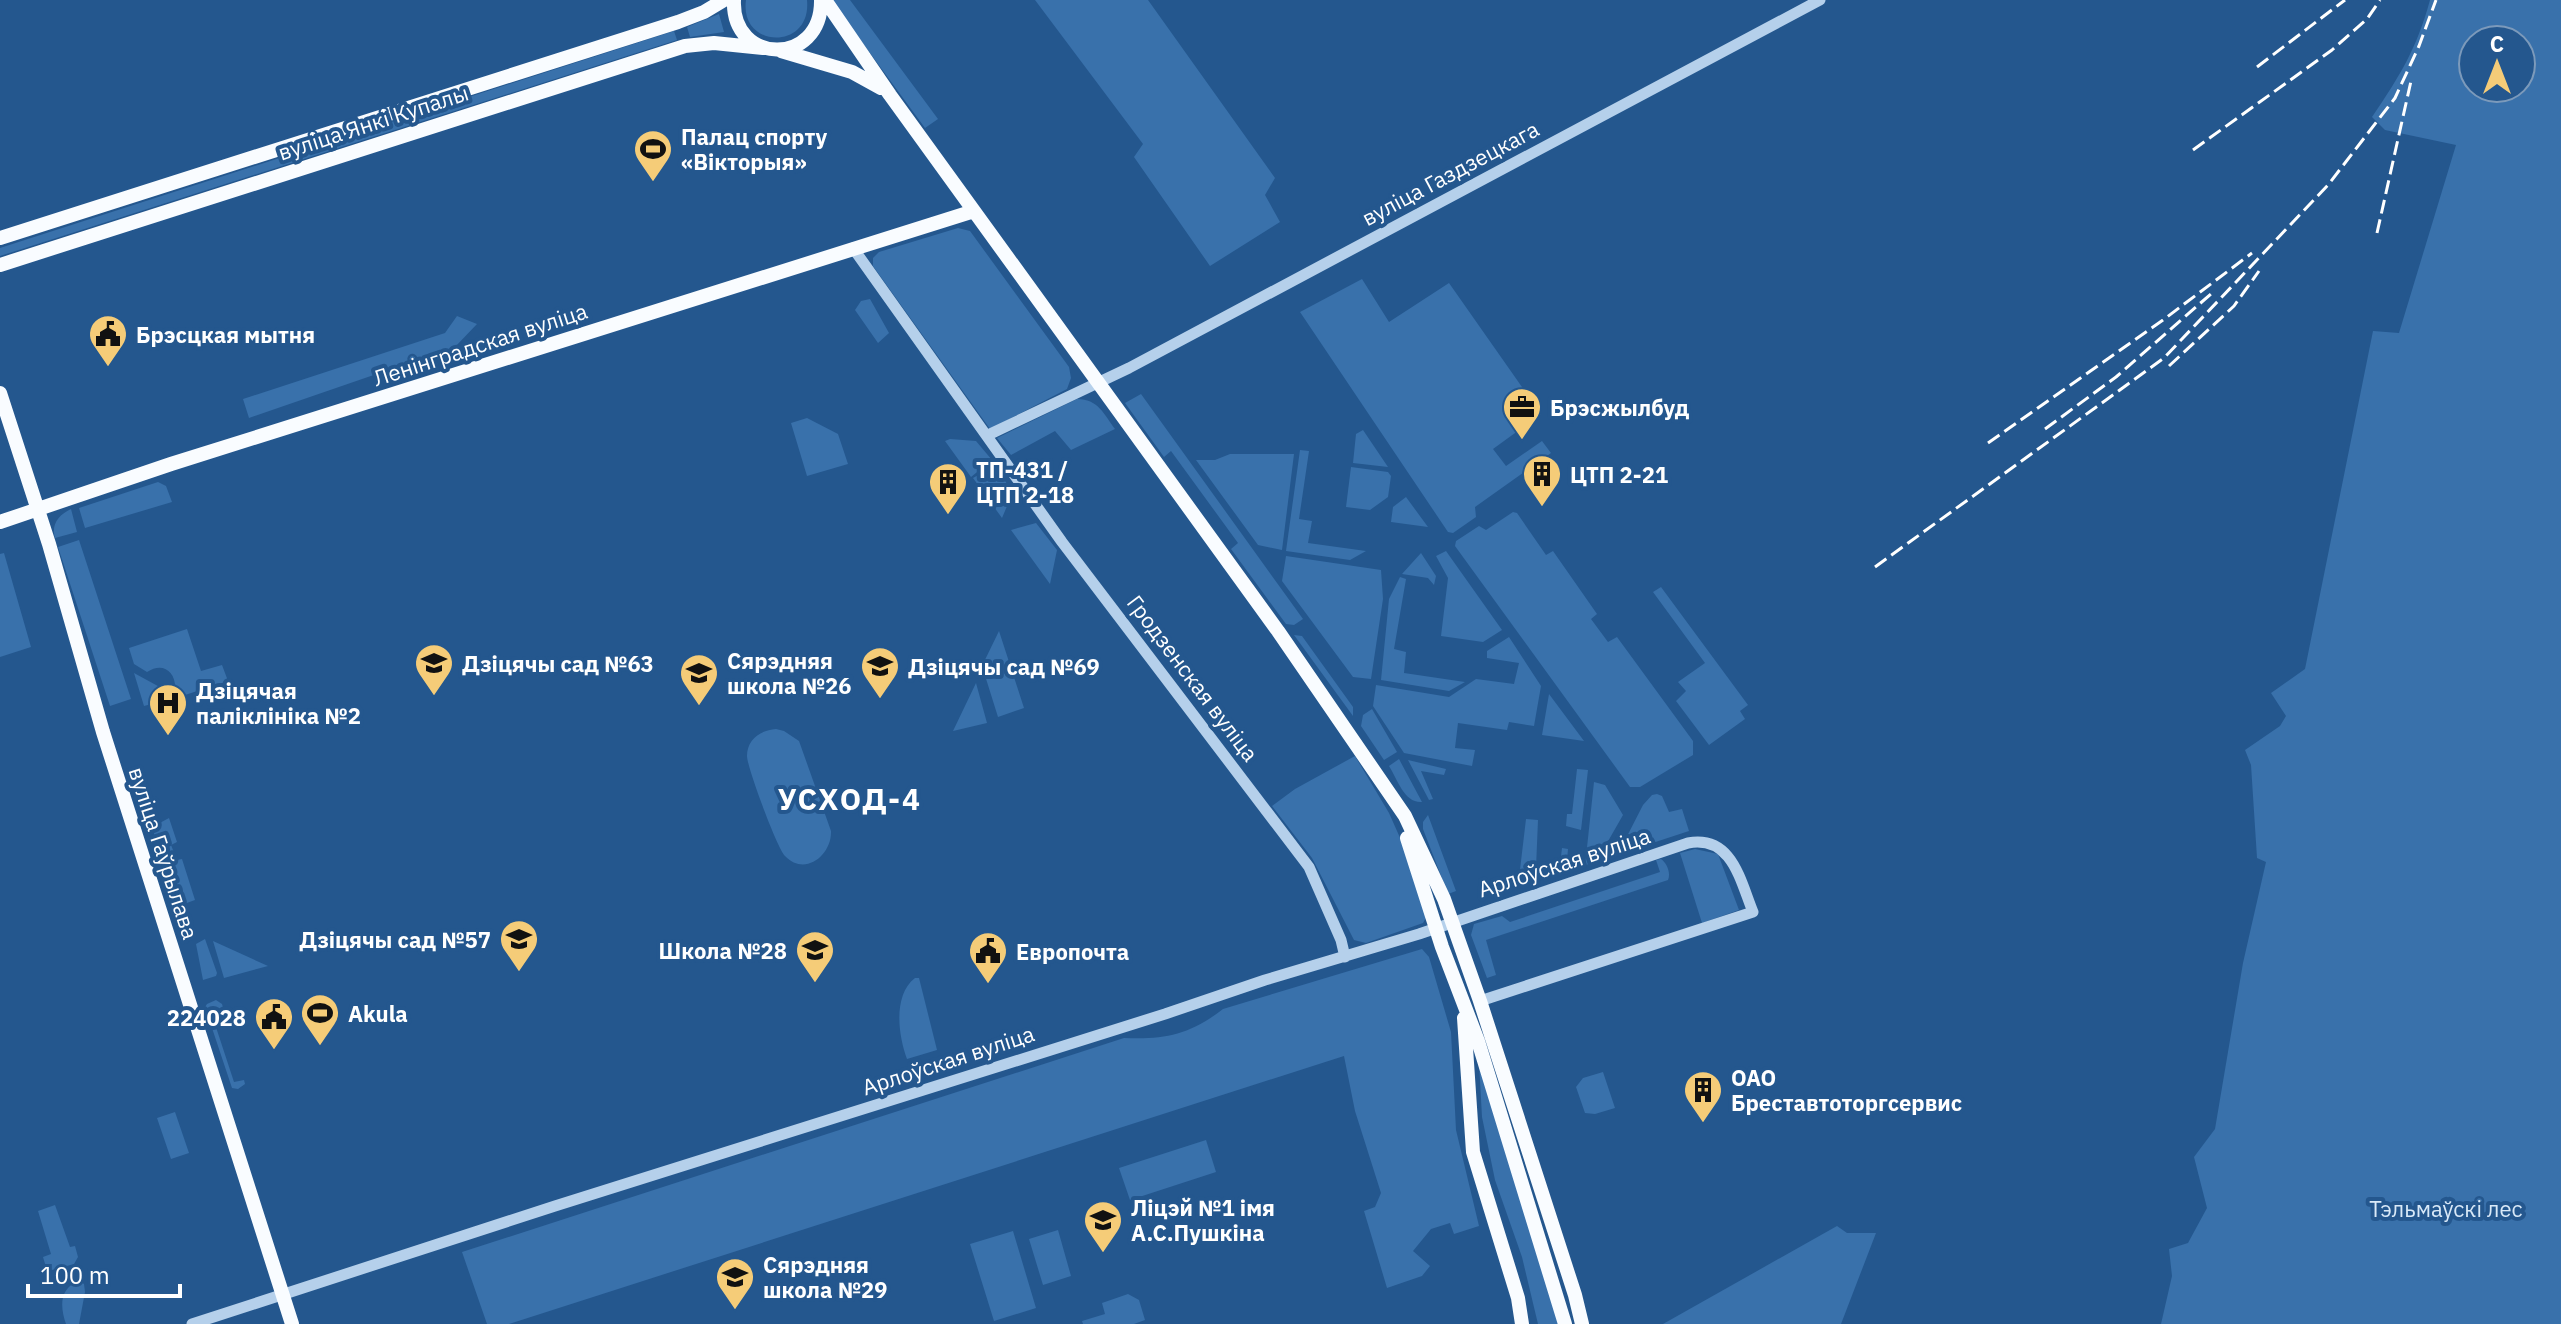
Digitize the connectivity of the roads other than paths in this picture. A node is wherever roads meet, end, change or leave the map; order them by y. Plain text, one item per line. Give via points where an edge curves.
1 (724, 0) edge
2 (734, 0) edge
3 (823, 0) edge
4 (1820, 0) edge
5 (770, 49) junction
6 (890, 95) junction
7 (974, 211) junction
8 (0, 238) edge
9 (853, 248) junction
10 (0, 265) edge
11 (1100, 382) junction
12 (0, 393) edge
13 (988, 435) junction
14 (37, 510) junction
15 (0, 522) edge
16 (1391, 797) junction
17 (1452, 921) junction
18 (1436, 927) junction
19 (1345, 957) junction
20 (1480, 1001) junction
21 (1463, 1002) junction
22 (283, 1295) junction
23 (1575, 1295) junction
24 (192, 1324) edge
25 (292, 1324) edge
26 (1522, 1324) edge
27 (1565, 1324) edge
28 (1582, 1324) edge
29 (1594, 1324) edge

1 - 8 main road, вуліца Янкі Купалы via 678,22
2 - 5 main road via 740,30
3 - 5 main road via 810,35 789,48
3 - 6 main road
4 - 11 street, вуліца Газдзецкага
5 - 6 main road via 852,72
5 - 10 main road, вуліца Янкі Купалы via 714,43 685,46
6 - 7 main road
7 - 9 main road, Ленінградская вуліца
7 - 11 main road
9 - 13 street, Гродзенская вуліца
9 - 14 main road, Ленінградская вуліца
11 - 13 street
11 - 16 main road
12 - 14 main road, вуліца Гаўрылава
13 - 19 street, Гродзенская вуліца via 1062,542 1309,867
14 - 15 main road, Ленінградская вуліца
14 - 22 main road, вуліца Гаўрылава
16 - 17 main road via 1412,828
16 - 18 main road
17 - 18 street, Арлоўская вуліца
17 - 20 main road
17 - 20 street, Арлоўская вуліца via 1703,841 1716,844 1731,858 1753,912
18 - 19 street, Арлоўская вуліца
18 - 21 main road
19 - 22 street, Арлоўская вуліца
20 - 23 main road
21 - 26 main road via 1473,1152
21 - 27 main road
22 - 24 street, Арлоўская вуліца
22 - 25 main road, вуліца Гаўрылава
23 - 28 main road
23 - 29 main road

